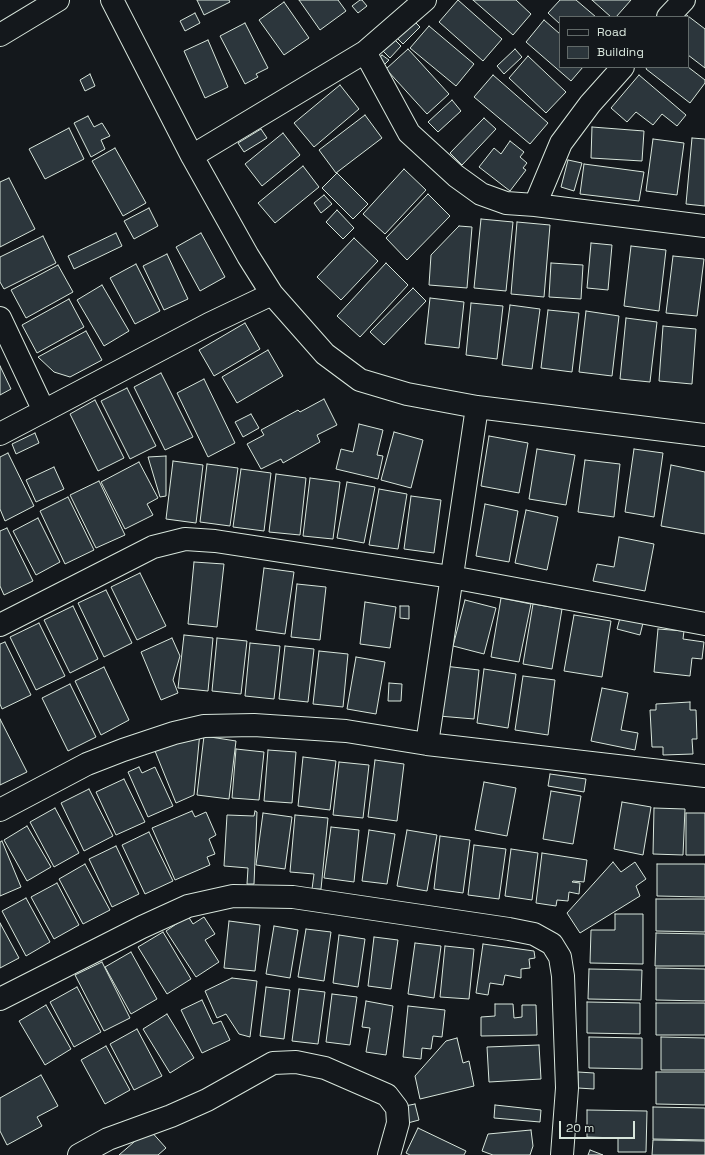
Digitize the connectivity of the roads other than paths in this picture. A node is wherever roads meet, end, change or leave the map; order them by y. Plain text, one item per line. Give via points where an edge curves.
1 (58, 0) edge
2 (112, 0) edge
3 (425, 0) edge
4 (684, 0) edge
5 (669, 16) edge
6 (0, 36) edge
7 (365, 52) junction
8 (622, 68) edge
9 (192, 156) junction
10 (535, 204) junction
11 (705, 226) edge
12 (272, 294) junction
13 (0, 318) edge
14 (477, 407) junction
15 (44, 411) junction
16 (0, 434) edge
17 (705, 436) edge
18 (451, 577) junction
19 (705, 624) edge
20 (0, 626) edge
21 (427, 744) junction
22 (705, 776) edge
23 (0, 810) edge
24 (0, 999) edge
25 (79, 1155) edge
26 (389, 1155) edge
27 (562, 1155) edge

1 - 6 street
2 - 9 street
3 - 7 street
4 - 5 street
7 - 9 street
7 - 10 street via 409,133 456,176 481,194 506,203
8 - 10 street via 590,104 561,143
9 - 12 street
10 - 11 street
12 - 14 street via 325,354 360,380 407,394
12 - 15 street via 209,324
13 - 15 street
14 - 17 street
14 - 18 street
15 - 16 street
18 - 19 street
18 - 20 street via 215,541 185,539 153,547
18 - 21 street
21 - 22 street
21 - 23 street via 346,731 254,725 204,726 167,735 88,764
24 - 27 street via 188,906 233,896 293,896 534,934 552,944 560,957 563,976 567,1088
25 - 26 street via 108,1139 207,1100 273,1063 296,1062 326,1068 387,1095 397,1108 398,1124

